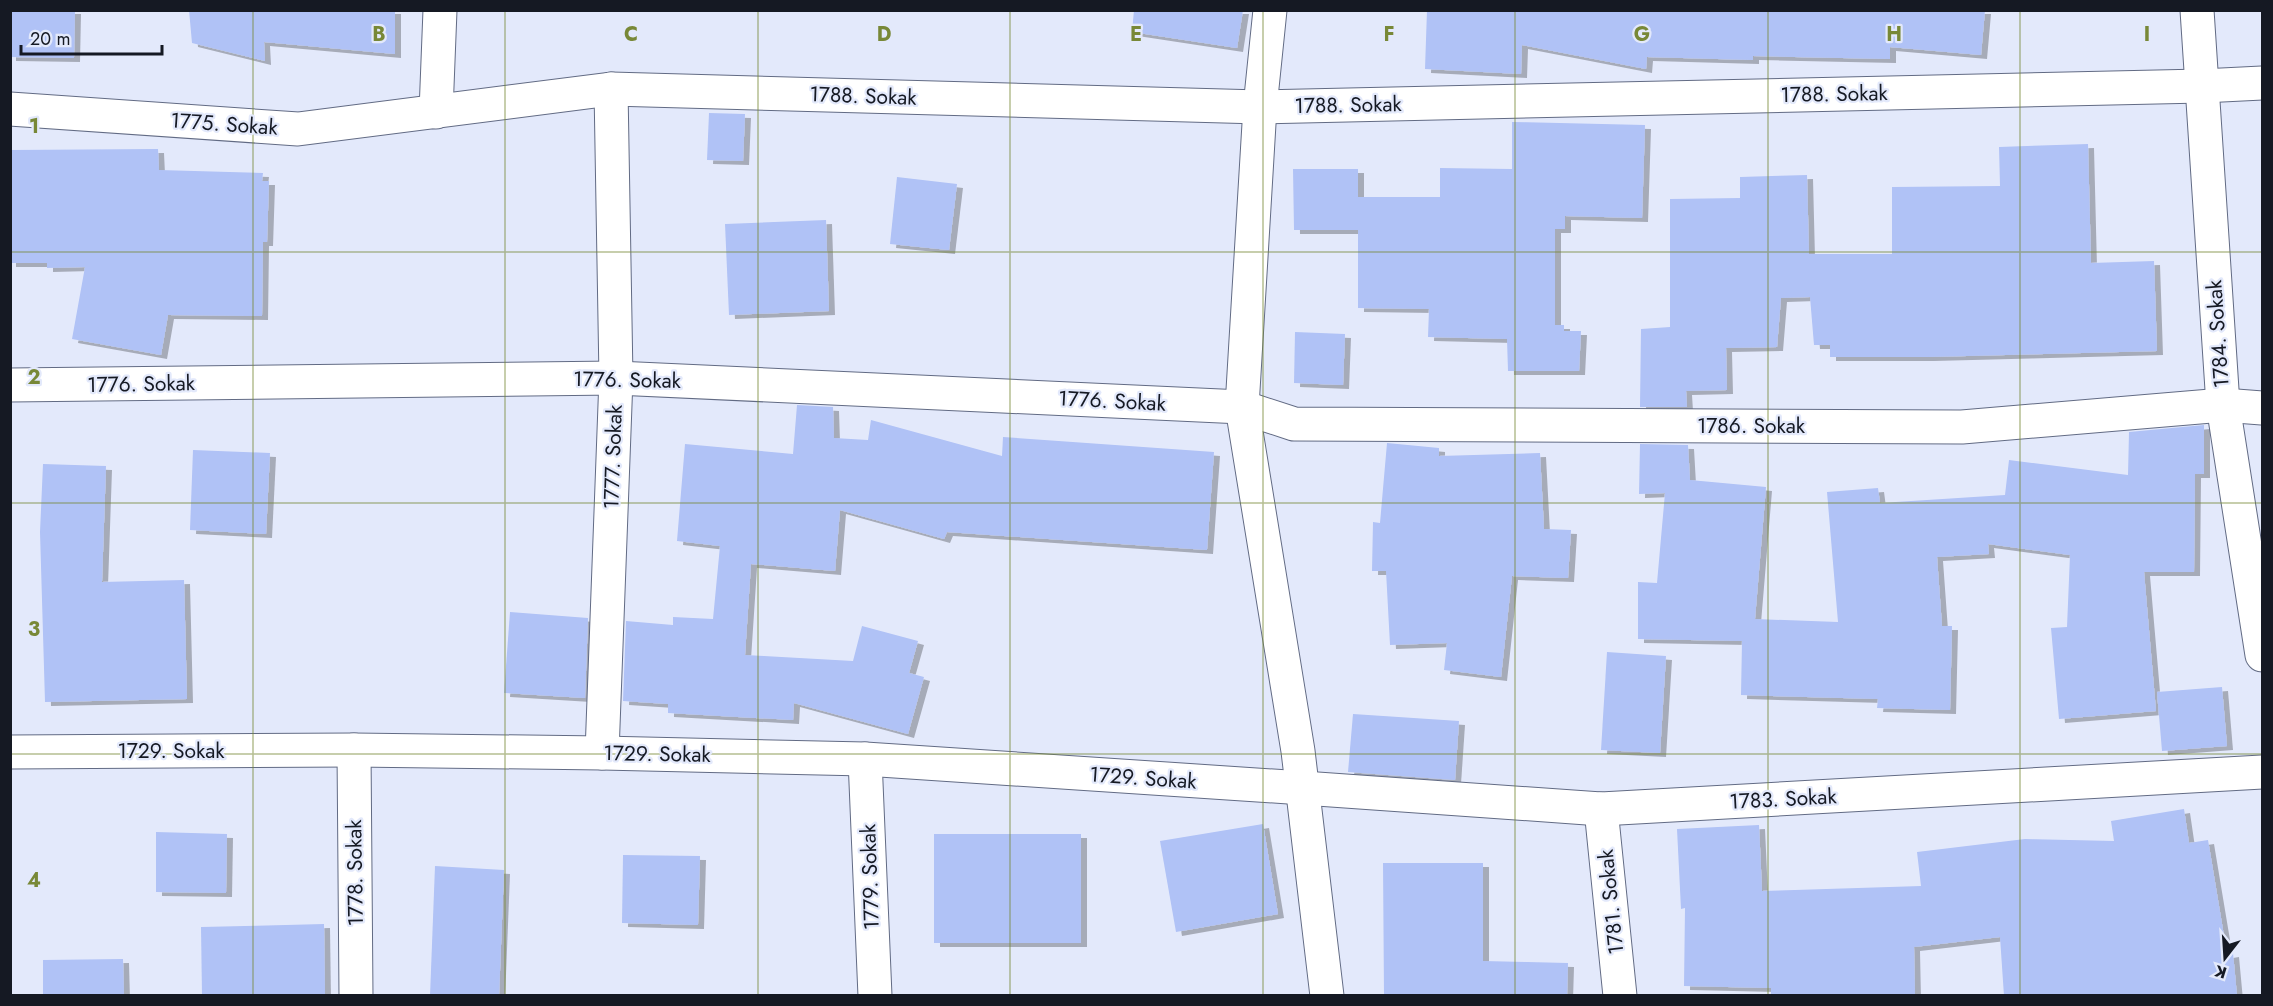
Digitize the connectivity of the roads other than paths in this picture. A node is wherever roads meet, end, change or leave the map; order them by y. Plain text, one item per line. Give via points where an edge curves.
1 (440, 10) edge
2 (1270, 10) edge
3 (2197, 10) edge
4 (2262, 83) edge
5 (2202, 86) junction
6 (612, 89) junction
7 (1260, 107) junction
8 (10, 109) edge
9 (436, 112) junction
10 (616, 378) junction
11 (10, 386) edge
12 (2223, 405) junction
13 (1242, 407) junction
14 (2262, 408) edge
15 (2262, 655) edge
16 (354, 750) junction
17 (10, 752) edge
18 (602, 753) junction
19 (865, 759) junction
20 (2262, 772) edge
21 (1303, 788) junction
22 (1601, 809) junction
23 (356, 996) edge
24 (875, 996) edge
25 (1327, 996) edge
26 (1620, 996) edge

1 - 9 street
2 - 7 street
3 - 5 street, 1784. Sokak
4 - 5 street, 1788. Sokak
5 - 7 street, 1788. Sokak
5 - 12 street, 1784. Sokak
6 - 7 street, 1788. Sokak
6 - 9 street, 1788. Sokak
6 - 10 street, 1777. Sokak
7 - 13 street
8 - 9 street, 1775. Sokak via 298,129
10 - 11 street, 1776. Sokak
10 - 13 street, 1776. Sokak
10 - 18 street, 1777. Sokak
12 - 13 street, 1786. Sokak via 1962,427 1294,424
12 - 14 street, 1786. Sokak
12 - 15 street, 1784. Sokak
13 - 21 street
16 - 17 street, 1729. Sokak
16 - 18 street, 1729. Sokak
16 - 23 street, 1778. Sokak
18 - 19 street, 1729. Sokak
19 - 21 street, 1729. Sokak
19 - 24 street, 1779. Sokak
20 - 22 street, 1783. Sokak
21 - 22 street, 1783. Sokak
21 - 25 street
22 - 26 street, 1781. Sokak

